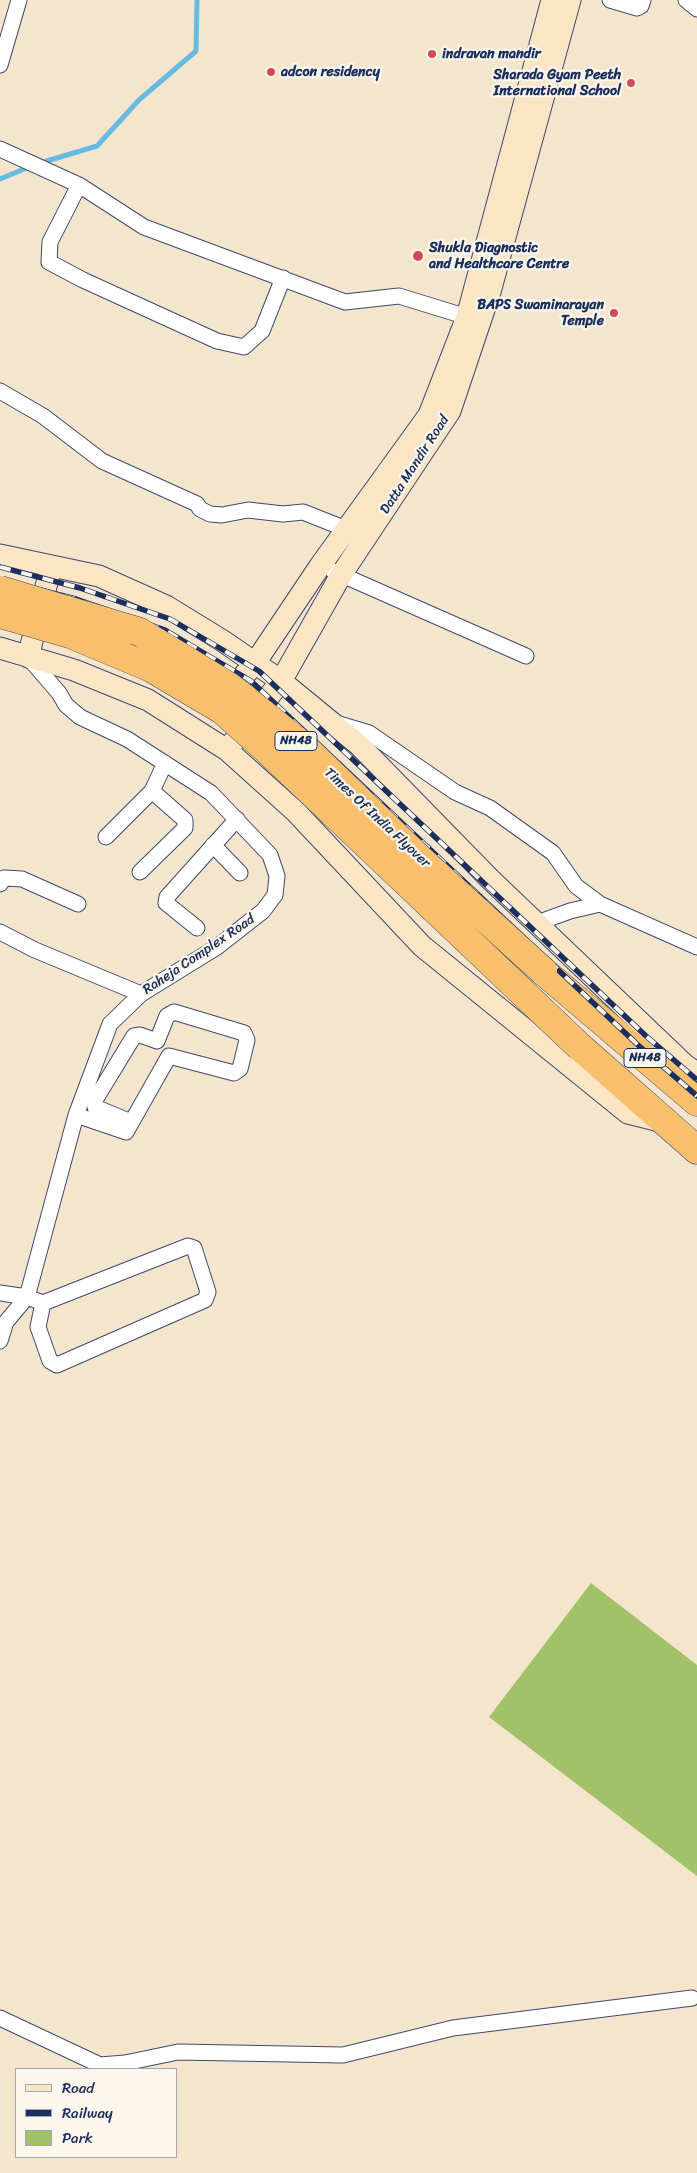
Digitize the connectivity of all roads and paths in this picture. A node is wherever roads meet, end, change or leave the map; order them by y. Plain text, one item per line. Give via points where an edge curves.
1 (20, 0) edge
2 (552, 0) edge
3 (570, 0) edge
4 (610, 0) edge
5 (643, 0) edge
6 (686, 0) edge
7 (697, 9) edge
8 (0, 65) edge
9 (1, 150) edge
10 (79, 184) junction
11 (283, 278) junction
12 (474, 319) junction
13 (0, 391) edge
14 (346, 529) junction
15 (0, 555) edge
16 (320, 566) junction
17 (51, 567) junction
18 (341, 575) junction
19 (0, 590) edge
20 (0, 614) edge
21 (0, 648) edge
22 (526, 656) dead end
23 (28, 657) junction
24 (0, 662) edge
25 (255, 663) junction
26 (281, 681) junction
27 (330, 721) junction
28 (196, 729) junction
29 (227, 750) junction
30 (164, 764) junction
31 (152, 791) junction
32 (237, 819) junction
33 (106, 837) dead end
34 (213, 845) junction
35 (140, 872) dead end
36 (240, 873) dead end
37 (0, 884) edge
38 (78, 904) dead end
39 (600, 904) junction
40 (537, 923) junction
41 (197, 928) dead end
42 (0, 932) edge
43 (697, 947) edge
44 (141, 994) junction
45 (157, 1041) junction
46 (169, 1056) junction
47 (692, 1084) edge
48 (76, 1115) junction
49 (131, 1122) junction
50 (666, 1122) junction
51 (697, 1150) edge
52 (0, 1293) edge
53 (27, 1298) junction
54 (42, 1303) junction
55 (0, 1341) edge
56 (692, 1998) dead end
57 (0, 2018) edge

1 - 8 street
2 - 12 street, Datta Mandir Road
3 - 12 street, Datta Mandir Road
4 - 5 street via 637,8
6 - 7 street
9 - 10 street
10 - 11 street via 144,227
10 - 11 street via 50,242 49,262 83,280 218,341 244,347 262,332
11 - 12 street via 345,302 399,296
12 - 14 street, Datta Mandir Road via 429,414
12 - 18 street, Datta Mandir Road via 450,411
13 - 14 street via 43,416 102,461 197,504 210,514 248,510 283,514 303,512
14 - 16 street, Datta Mandir Road
15 - 17 street
16 - 18 street
16 - 25 street, Datta Mandir Road
17 - 23 street
17 - 25 street via 99,576 166,606
18 - 22 street
18 - 26 street, Datta Mandir Road
19 - 47 highway, Times Of India Flyover / NH48, bridge via 140,632 230,687 302,746 420,859 601,1020
20 - 50 highway, Times Of India Flyover / NH48, bridge via 70,634 151,668 222,710 580,1047
21 - 23 street
23 - 24 street
23 - 28 street via 74,670 148,700
23 - 30 street, Raheja Complex Road via 66,705 80,717 127,739
25 - 26 street
25 - 28 street, Datta Mandir Road
26 - 27 street
26 - 29 street, Datta Mandir Road
27 - 39 street via 370,733 455,792 490,808 553,853 576,886
27 - 40 street via 359,745
28 - 29 street
29 - 50 street via 296,812 422,946 628,1113
30 - 31 street
30 - 32 street, Raheja Complex Road via 211,793
31 - 33 street
31 - 35 street via 185,820 185,828
32 - 34 street
32 - 44 street, Raheja Complex Road via 270,855 277,876 275,895 263,911 217,947
34 - 36 street
34 - 41 street via 166,903
37 - 38 street via 4,878 22,879
39 - 40 street
39 - 43 street
40 - 47 street
42 - 44 street
44 - 48 street, Raheja Complex Road via 110,1024
45 - 46 street
45 - 46 street via 167,1016 174,1012 244,1033 248,1040 240,1068 234,1073
45 - 49 street via 134,1036 96,1100 95,1107
46 - 49 street
48 - 49 street via 126,1132
48 - 53 street, Raheja Complex Road
50 - 51 highway, NH48
52 - 53 street
53 - 54 street
53 - 55 street via 6,1322
54 - 54 street via 188,1246 194,1248 208,1292 205,1300 57,1365 50,1362 38,1326
56 - 57 street via 453,2028 343,2055 178,2052 125,2064 100,2065

